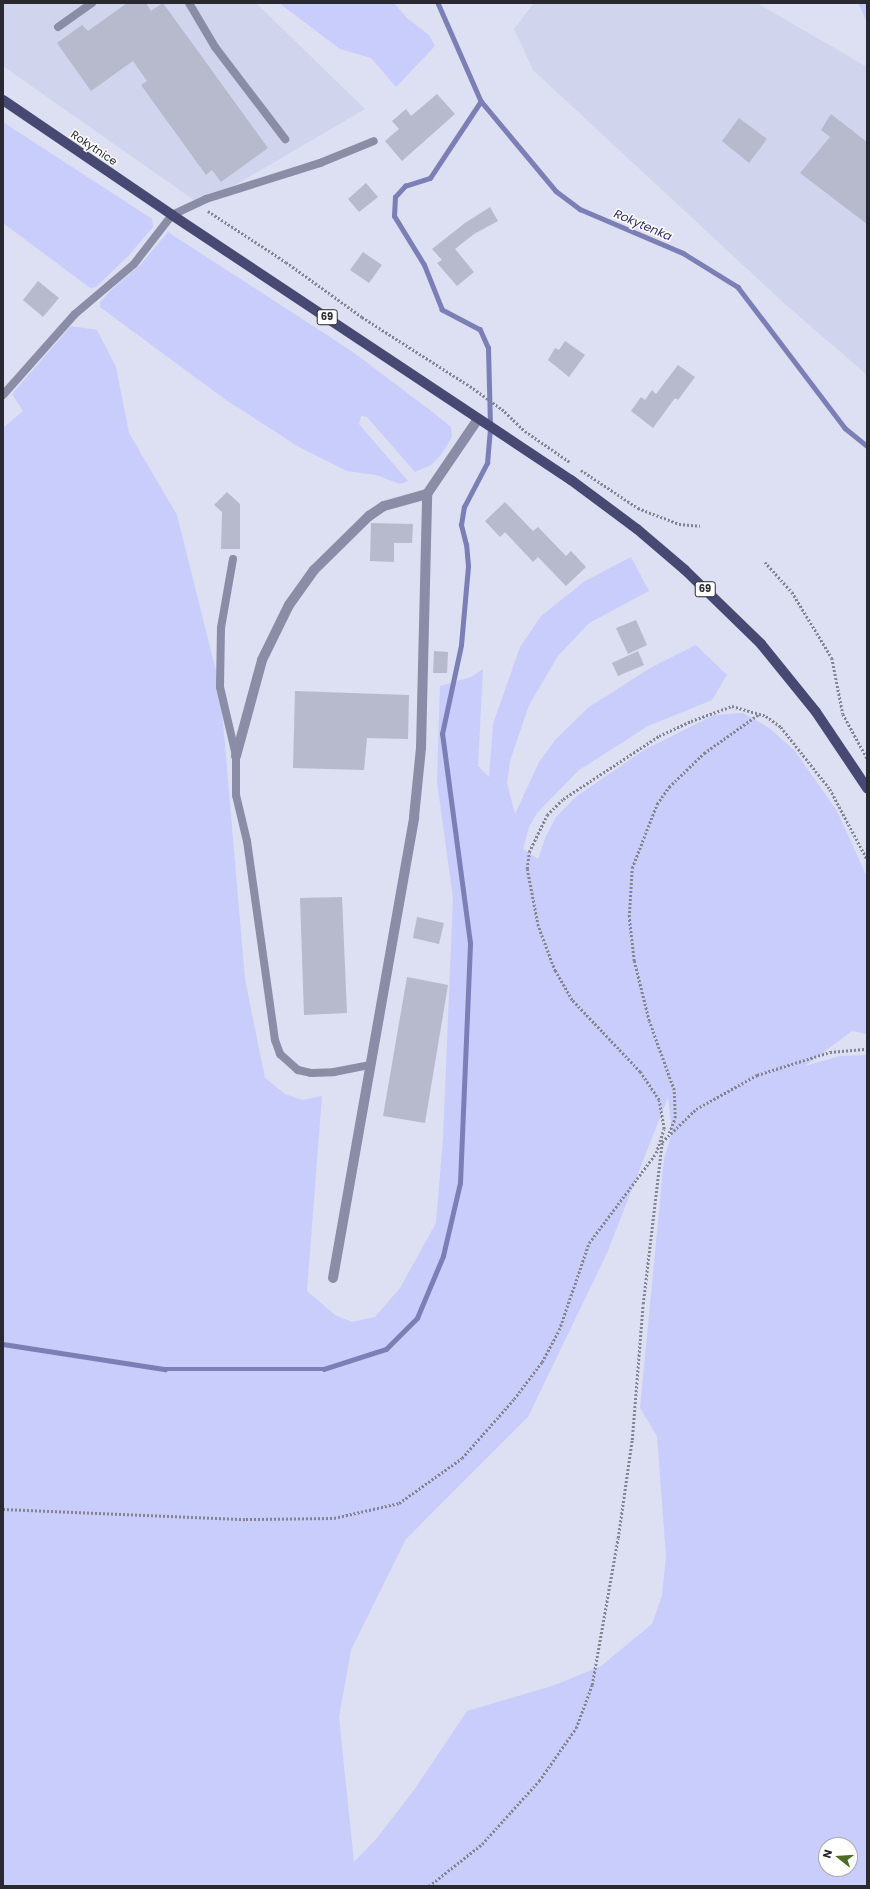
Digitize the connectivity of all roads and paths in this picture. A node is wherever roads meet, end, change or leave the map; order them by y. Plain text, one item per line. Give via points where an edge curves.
1 (92, 3) edge
2 (189, 3) edge
3 (58, 27) dead end
4 (3, 100) edge
5 (285, 138) dead end
6 (374, 141) dead end
7 (196, 203) junction
8 (172, 215) junction
9 (3, 395) edge
10 (479, 419) junction
11 (427, 494) junction
12 (700, 526) dead end
13 (233, 559) dead end
14 (765, 562) dead end
15 (760, 714) junction
16 (236, 756) junction
17 (867, 758) edge
18 (867, 788) edge
19 (867, 859) edge
20 (867, 1049) edge
21 (370, 1065) junction
22 (668, 1135) junction
23 (662, 1142) junction
24 (333, 1278) dead end
25 (3, 1509) edge
26 (429, 1886) edge

1 - 3 lane
2 - 5 lane via 215,47
4 - 8 main road, Rokytnice / 69
6 - 7 lane via 320,163
7 - 8 lane
7 - 12 path via 286,262 362,317 479,392 525,431 638,508 680,524
8 - 9 lane via 134,264 75,314
8 - 10 main road, 69
10 - 11 street
10 - 18 main road, 69 via 571,480 637,529 726,608 792,682
11 - 16 street via 384,506 369,516 314,570 273,633 262,660
11 - 21 street via 421,748 414,817
13 - 16 lane via 221,628 219,670 220,687
14 - 17 path via 792,592 832,658 843,714
15 - 19 path via 781,728 830,789
15 - 22 path via 704,753 669,787 657,804 632,868 629,917 634,961 640,990 674,1090 675,1118
15 - 23 path via 732,706 690,721 659,736 563,799 547,815 529,852 529,888 538,926 555,971 585,1017 640,1072 659,1100 664,1129
16 - 21 lane via 236,795 247,841 274,1040 280,1054 289,1065 311,1073 334,1072
20 - 22 path via 830,1052 757,1075 696,1109
21 - 24 street
22 - 23 path
23 - 25 path via 589,1243 559,1330 542,1362 514,1400 462,1458 399,1503 334,1518 246,1519
23 - 26 path via 644,1296 632,1440 592,1685 576,1728 539,1781 482,1844

